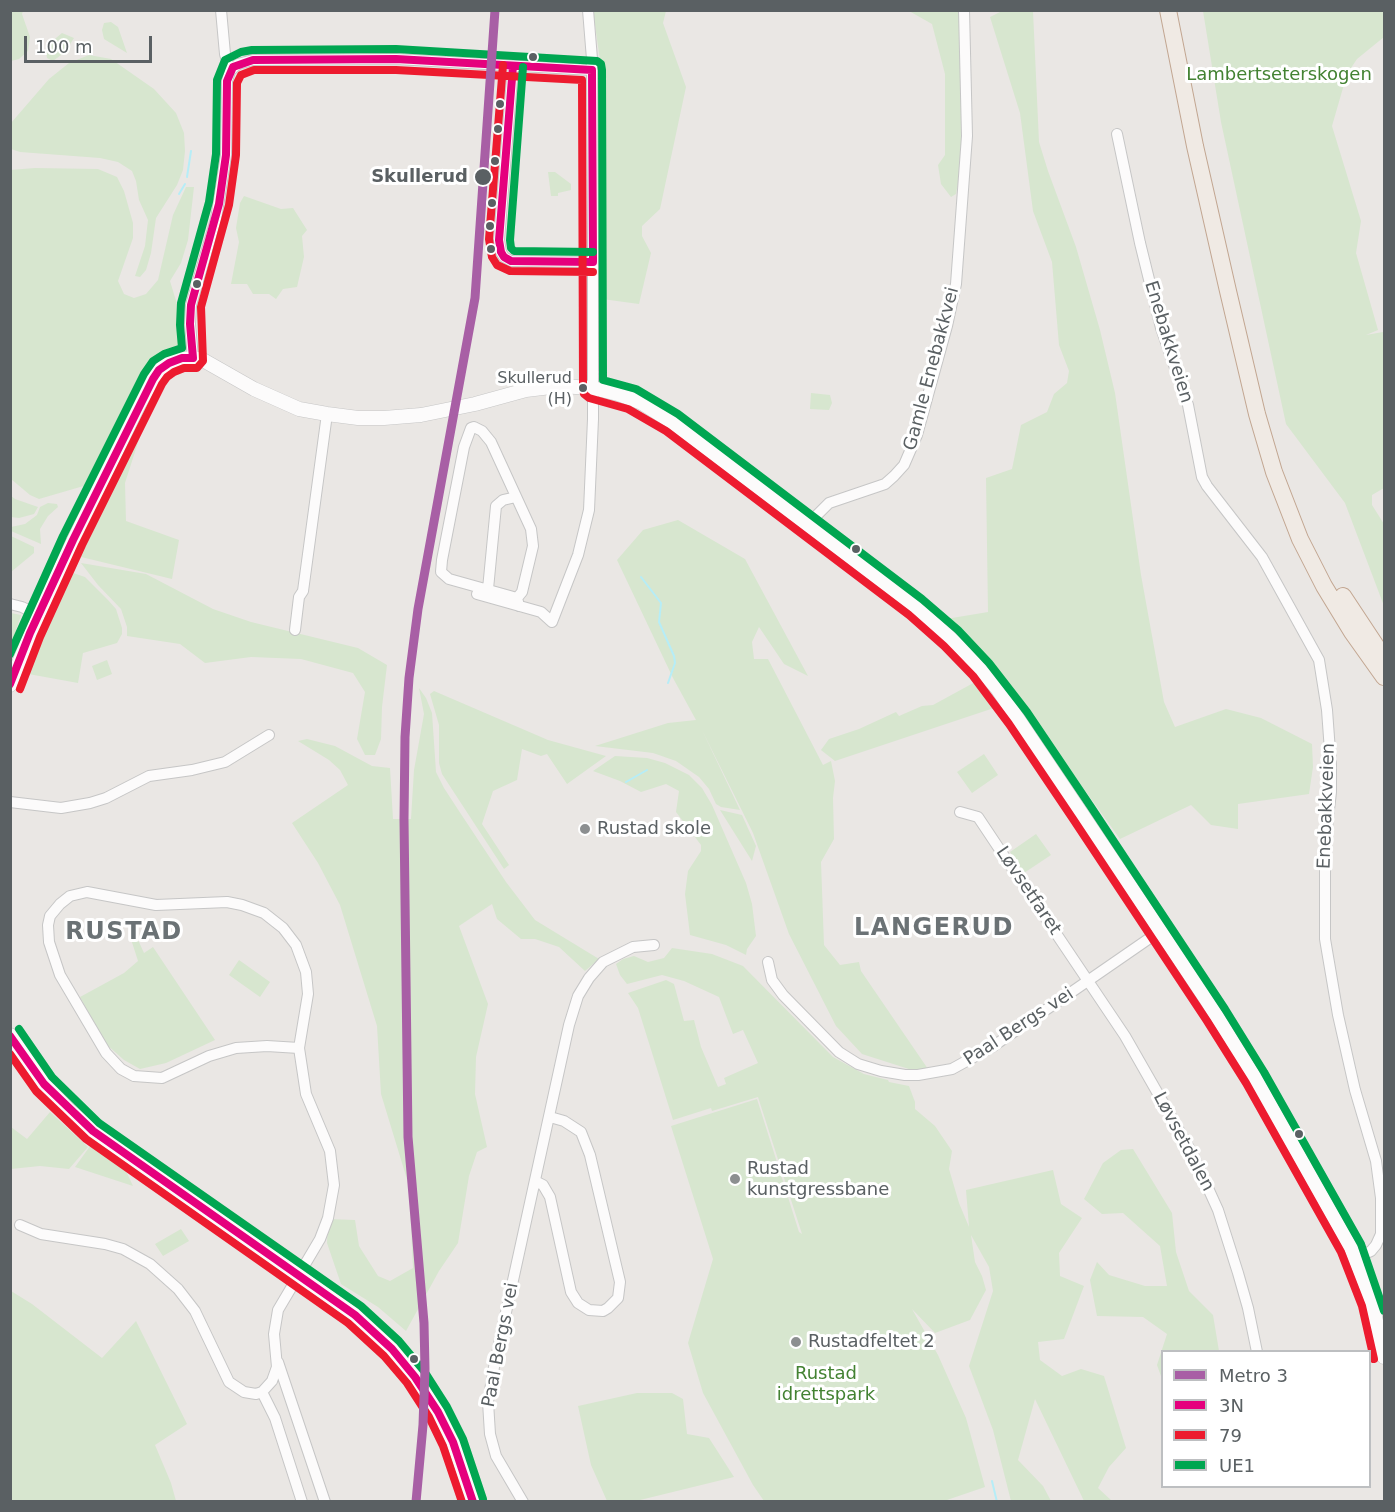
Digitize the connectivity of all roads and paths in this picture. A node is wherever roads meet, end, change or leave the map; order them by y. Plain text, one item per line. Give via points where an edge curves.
1 (221, 10) edge
2 (588, 10) edge
3 (964, 10) edge
4 (1168, 10) edge
5 (1179, 10) edge
6 (513, 66) junction
7 (592, 70) junction
8 (230, 71) junction
9 (1118, 134) dead end
10 (593, 262) junction
11 (193, 358) junction
12 (592, 388) junction
13 (327, 414) junction
14 (516, 497) junction
15 (807, 525) junction
16 (488, 589) junction
17 (477, 594) dead end
18 (518, 602) junction
19 (10, 604) edge
20 (38, 615) junction
21 (295, 630) dead end
22 (1384, 658) edge
23 (1384, 677) edge
24 (10, 685) edge
25 (269, 735) dead end
26 (10, 802) edge
27 (960, 812) dead end
28 (1160, 931) junction
29 (654, 945) dead end
30 (768, 962) dead end
31 (1088, 981) junction
32 (10, 1035) edge
33 (299, 1048) junction
34 (550, 1117) junction
35 (535, 1181) junction
36 (20, 1225) dead end
37 (1356, 1258) junction
38 (298, 1275) junction
39 (1257, 1350) edge
40 (1384, 1356) edge
41 (277, 1359) junction
42 (262, 1392) junction
43 (302, 1502) edge
44 (326, 1502) edge
45 (473, 1502) edge
46 (523, 1502) edge

1 - 8 street
2 - 7 street
3 - 15 street, Gamle Enebakkvei via 967,136 956,284 917,435 904,465 885,484 829,503
4 - 23 highway via 1195,146 1260,423 1281,494 1311,562
5 - 22 highway via 1215,188 1284,469 1309,533 1338,589
6 - 7 street
6 - 8 street via 417,59 259,60 244,62
6 - 10 street via 501,252 511,261
7 - 10 street
8 - 11 street via 221,193 191,305
9 - 37 street, Enebakkveien via 1140,243 1161,328 1188,405 1202,477 1262,557 1318,660 1331,765 1325,845 1325,939 1338,1015 1376,1161 1381,1198 1381,1234 1371,1251
10 - 12 street
11 - 13 main road via 282,402
11 - 20 main road via 169,363 153,379
12 - 13 main road via 537,388 446,410 384,418
12 - 15 main road via 632,399 663,416
12 - 18 street via 589,510 576,563 552,622 543,613
13 - 21 street
14 - 16 street via 503,500 496,507
14 - 16 street via 491,442 482,431 471,428 441,572 449,579
14 - 18 street via 533,537
15 - 28 main road via 916,608 981,669
16 - 18 street
17 - 18 street
19 - 20 street
20 - 24 main road
25 - 26 street via 225,762 149,776 90,803 61,808
27 - 31 street, Løvsetfaret via 978,817
28 - 31 street, Paal Bergs vei
28 - 37 main road via 1241,1055
29 - 34 street, Paal Bergs vei via 633,947 603,962 582,988 569,1025
30 - 31 street, Paal Bergs vei via 777,987 830,1045 858,1064 905,1076 928,1075 963,1064
31 - 39 street, Løvsetdalen via 1131,1047 1212,1196 1239,1273
32 - 38 main road via 44,1084 93,1131
33 - 33 street via 236,1048 162,1078 134,1076 106,1053 60,975 49,942 50,916 70,896 87,892 156,905 227,902 264,913 296,945 306,972 308,994
33 - 38 street via 306,1094 330,1151 334,1185 327,1225
34 - 35 street, Paal Bergs vei
34 - 35 street via 564,1120 585,1137 620,1282 618,1298 603,1311 589,1310 571,1292 550,1197 543,1185
35 - 46 street, Paal Bergs vei via 488,1402 496,1456
36 - 42 street via 40,1234 123,1249 150,1264 195,1311 229,1382 244,1392
37 - 40 main road via 1372,1303
38 - 41 street via 275,1317
38 - 45 main road via 365,1323 409,1368 446,1426
41 - 42 street via 275,1375
41 - 44 street
42 - 43 street via 275,1418

